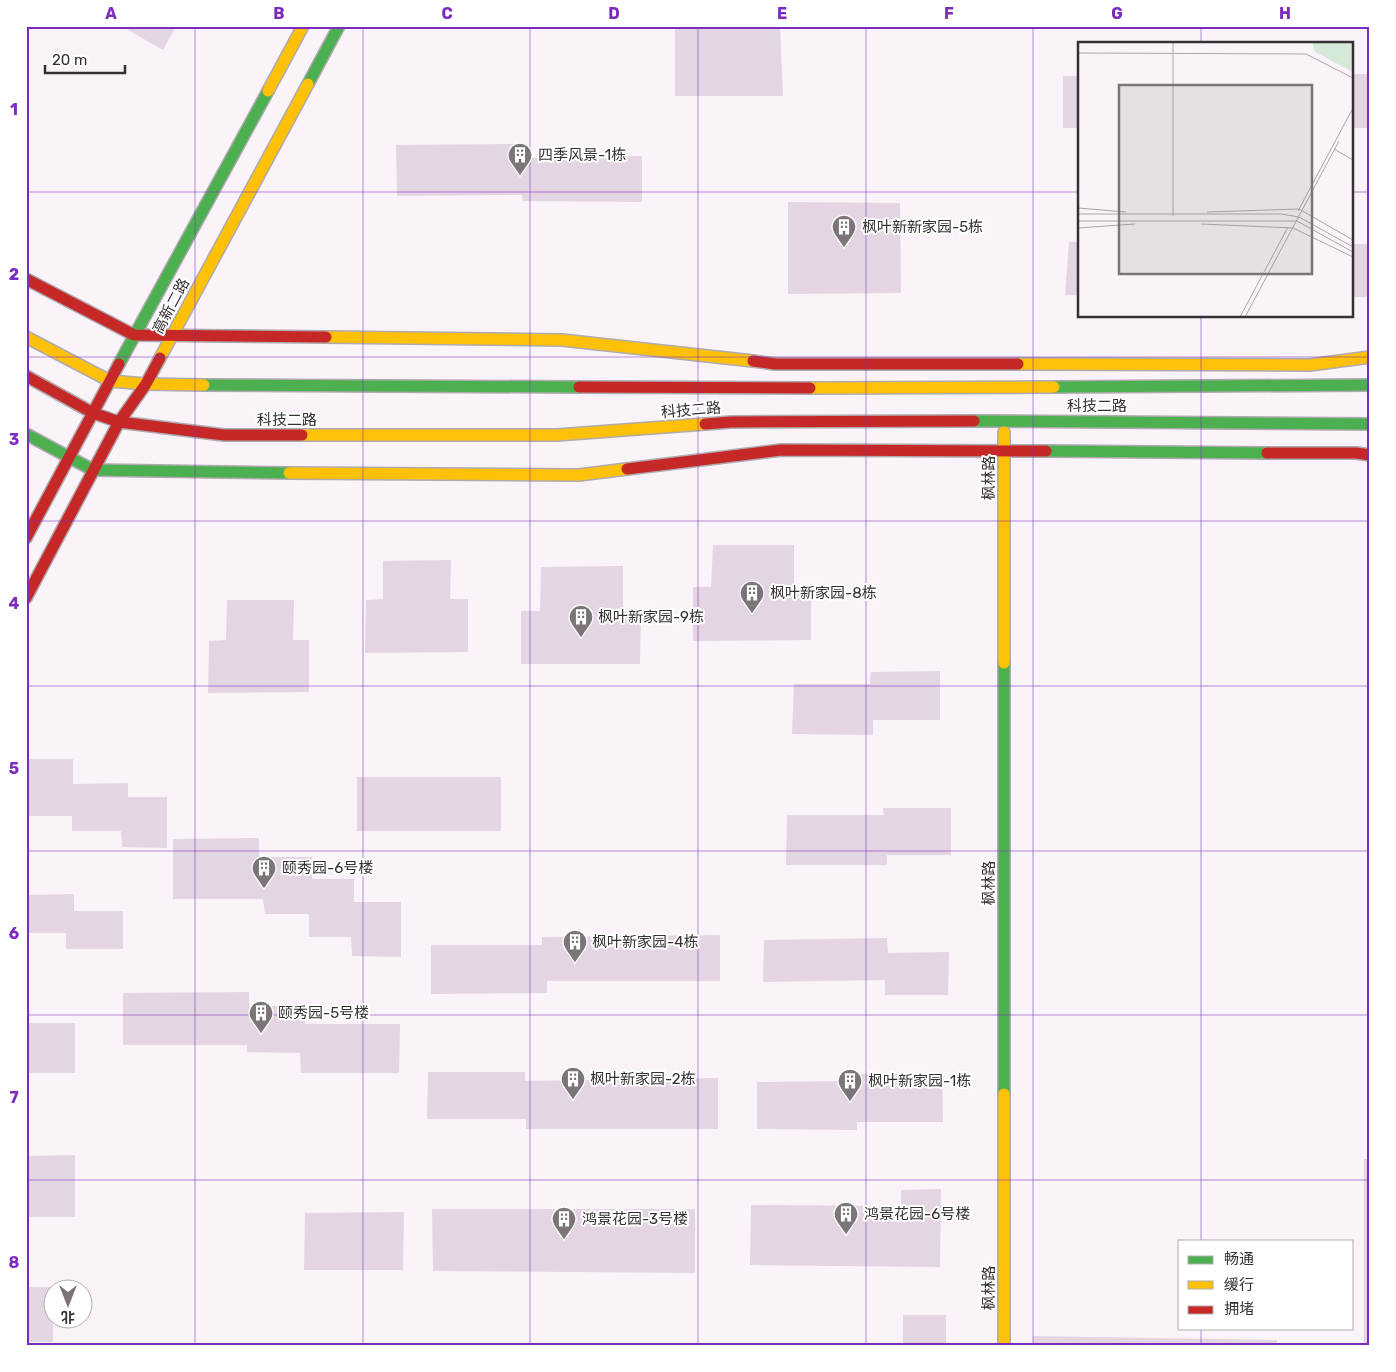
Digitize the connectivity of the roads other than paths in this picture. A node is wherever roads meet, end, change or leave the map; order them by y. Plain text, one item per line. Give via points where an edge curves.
1 (303, 26) edge
2 (339, 26) edge
3 (26, 279) edge
4 (134, 335) junction
5 (172, 336) junction
6 (26, 337) edge
7 (1370, 356) edge
8 (26, 376) edge
9 (110, 381) junction
10 (146, 384) junction
11 (1370, 385) edge
12 (93, 413) junction
13 (1004, 421) junction
14 (119, 422) junction
15 (1370, 424) edge
16 (26, 434) edge
17 (1004, 451) junction
18 (1370, 455) edge
19 (69, 458) junction
20 (93, 470) junction
21 (26, 538) edge
22 (26, 598) edge
23 (1004, 1346) edge

1 - 4 street, 高新二路
2 - 5 street, 高新二路
3 - 4 street
4 - 5 street
4 - 9 street, 高新二路
5 - 7 street via 562,340 775,364 1310,364
5 - 10 street, 高新二路
6 - 9 street, 科技二路
8 - 12 street, 科技二路
9 - 10 street, 科技二路
9 - 12 street, 高新二路
10 - 11 street, 科技二路 via 919,388
10 - 14 street, 高新二路
12 - 14 street, 科技二路
12 - 19 street, 高新二路
13 - 14 street, 科技二路 via 730,422 557,435 224,435
13 - 15 street, 科技二路
13 - 17 street, 枫林路
14 - 20 street, 高新二路
16 - 19 street
17 - 18 street
17 - 20 street via 781,450 579,475
17 - 23 street, 枫林路
19 - 20 street
19 - 21 street, 高新二路
20 - 22 street, 高新二路

